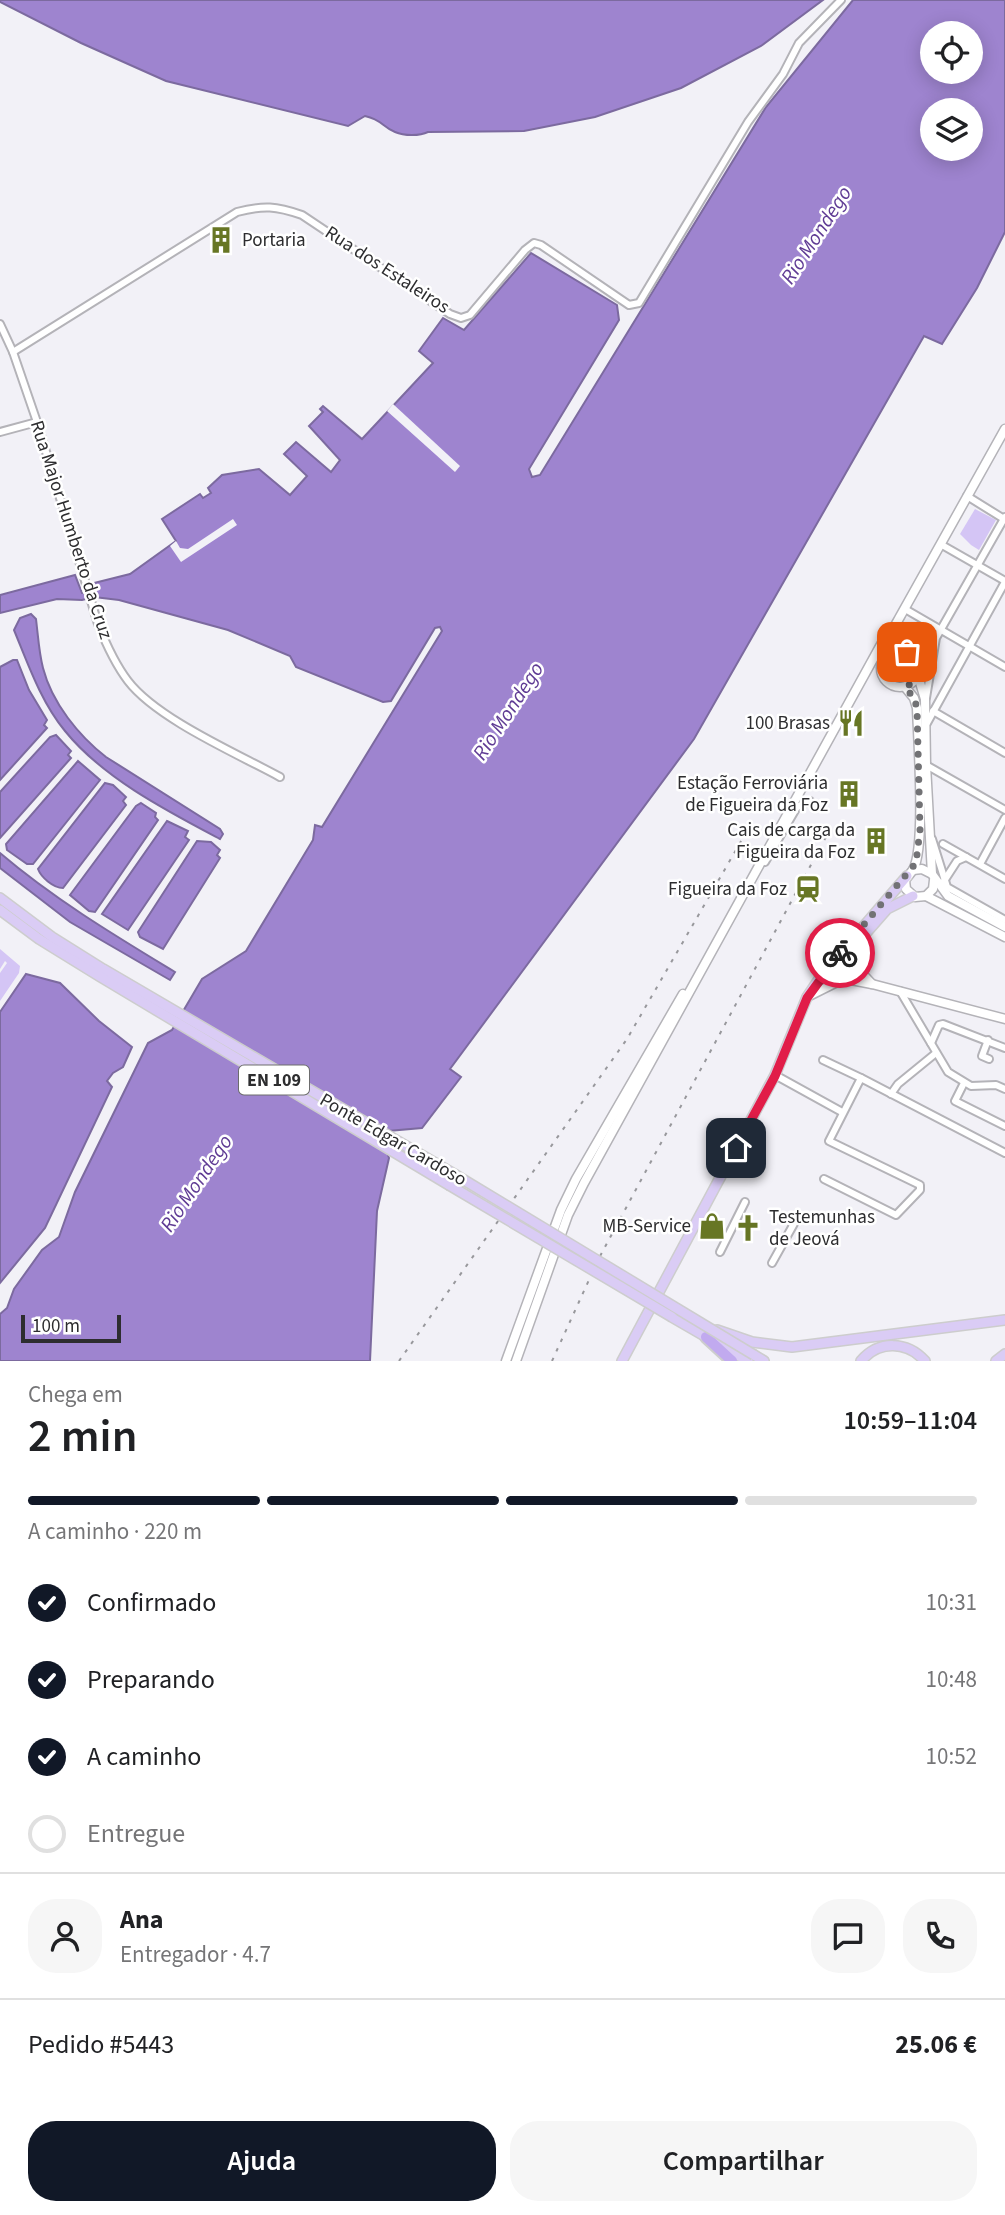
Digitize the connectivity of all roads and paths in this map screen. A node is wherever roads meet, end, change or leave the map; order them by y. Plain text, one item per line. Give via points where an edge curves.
1 (841, 0) edge
2 (0, 324) edge
3 (13, 352) junction
4 (37, 422) junction
5 (1005, 429) edge
6 (0, 432) edge
7 (967, 496) junction
8 (1004, 518) edge
9 (942, 545) junction
10 (978, 565) junction
11 (1005, 581) edge
12 (905, 609) junction
13 (940, 630) junction
14 (892, 631) junction
15 (936, 638) junction
16 (968, 646) junction
17 (898, 649) junction
18 (932, 655) junction
19 (882, 660) junction
20 (917, 660) junction
21 (1005, 667) edge
22 (919, 672) junction
23 (884, 678) junction
24 (861, 681) junction
25 (905, 687) junction
26 (926, 699) junction
27 (933, 711) junction
28 (926, 724) junction
29 (1005, 753) edge
30 (926, 765) junction
31 (281, 777) dead end
32 (810, 801) dead end
33 (1005, 810) edge
34 (1005, 818) edge
35 (929, 830) junction
36 (943, 844) dead end
37 (966, 857) junction
38 (980, 864) junction
39 (910, 873) junction
40 (933, 877) junction
41 (1005, 879) edge
42 (944, 881) junction
43 (749, 883) junction
44 (913, 896) junction
45 (926, 896) junction
46 (0, 898) edge
47 (0, 910) edge
48 (1005, 920) edge
49 (1005, 928) edge
50 (1005, 937) edge
51 (854, 948) junction
52 (838, 962) junction
53 (855, 966) junction
54 (846, 979) junction
55 (872, 984) junction
56 (900, 991) junction
57 (807, 998) junction
58 (1005, 1019) edge
59 (988, 1040) junction
60 (931, 1043) junction
61 (1005, 1048) edge
62 (936, 1053) junction
63 (989, 1059) dead end
64 (823, 1060) dead end
65 (775, 1076) junction
66 (862, 1078) junction
67 (964, 1083) junction
68 (1005, 1089) edge
69 (891, 1094) junction
70 (842, 1112) junction
71 (1005, 1126) edge
72 (1005, 1153) edge
73 (824, 1179) dead end
74 (580, 1181) junction
75 (745, 1202) dead end
76 (796, 1220) dead end
77 (720, 1252) dead end
78 (772, 1263) dead end
79 (1005, 1320) edge
80 (708, 1333) junction
81 (1005, 1354) edge
82 (751, 1358) edge
83 (506, 1361) edge
84 (516, 1361) edge
85 (622, 1361) edge
86 (732, 1361) edge
87 (764, 1361) edge
88 (861, 1361) edge
89 (925, 1361) edge
90 (996, 1361) edge

1 - 3 street, Rua dos Estaleiros via 799,43 639,303 629,305 534,243 470,315 461,318 302,215 277,206 257,207 237,212
2 - 3 street, Rua Major Humberto da Cruz
3 - 4 street, Rua Major Humberto da Cruz
4 - 6 street
4 - 31 street, Rua Major Humberto da Cruz via 98,624 129,682 152,705
5 - 7 main road
7 - 8 street
7 - 9 main road
8 - 10 street
9 - 10 street
9 - 12 main road
10 - 11 street
10 - 13 street
11 - 16 street
12 - 13 street
12 - 14 main road
13 - 15 street
13 - 16 street
14 - 17 main road via 890,638
14 - 19 main road
14 - 24 main road
15 - 18 street
15 - 20 street
16 - 21 street
16 - 27 street
17 - 19 main road
17 - 20 main road
18 - 22 street
18 - 26 street
19 - 23 main road
19 - 24 main road
20 - 22 main road
22 - 25 main road
22 - 26 main road
23 - 24 main road
23 - 25 main road
24 - 43 main road
25 - 39 main road via 917,708 920,830 916,863
26 - 28 main road
27 - 28 street
27 - 29 street
28 - 30 main road
30 - 33 street
30 - 35 main road
32 - 43 street via 797,807
34 - 38 street
35 - 40 main road
35 - 42 street
36 - 37 street
37 - 38 street
37 - 42 street via 957,861
38 - 41 street
39 - 40 main road via 922,869
39 - 44 main road via 906,889
39 - 52 main road
40 - 45 main road via 933,889
40 - 49 main road via 948,896
42 - 48 street
43 - 74 main road
44 - 45 main road
44 - 51 main road via 887,909
45 - 50 main road
46 - 80 main road, Ponte Edgar Cardoso / EN 109, bridge via 103,969
47 - 80 main road, Ponte Edgar Cardoso / EN 109, bridge via 99,976
51 - 52 main road
51 - 53 main road
52 - 53 main road via 850,961
52 - 54 main road via 839,975
52 - 57 main road
53 - 54 main road
53 - 55 main road
54 - 55 main road
54 - 57 main road
55 - 56 main road
56 - 58 main road
56 - 60 street
57 - 65 main road
59 - 60 street via 943,1024
59 - 61 street
59 - 63 street via 982,1056
60 - 62 street
62 - 67 street via 948,1072
62 - 69 street
64 - 66 street
65 - 70 street
65 - 85 main road
66 - 69 street
66 - 70 street
67 - 68 street
67 - 71 street via 956,1101
69 - 72 street
70 - 73 street via 829,1141 920,1185 920,1190 896,1215
74 - 83 main road via 561,1210
74 - 84 main road
75 - 77 street
76 - 78 street
79 - 80 main road, bridge via 792,1347
80 - 82 main road, Ponte Edgar Cardoso / EN 109, bridge
80 - 86 highway
81 - 90 main road
82 - 87 main road, EN 109
88 - 89 main road via 868,1353 893,1344

